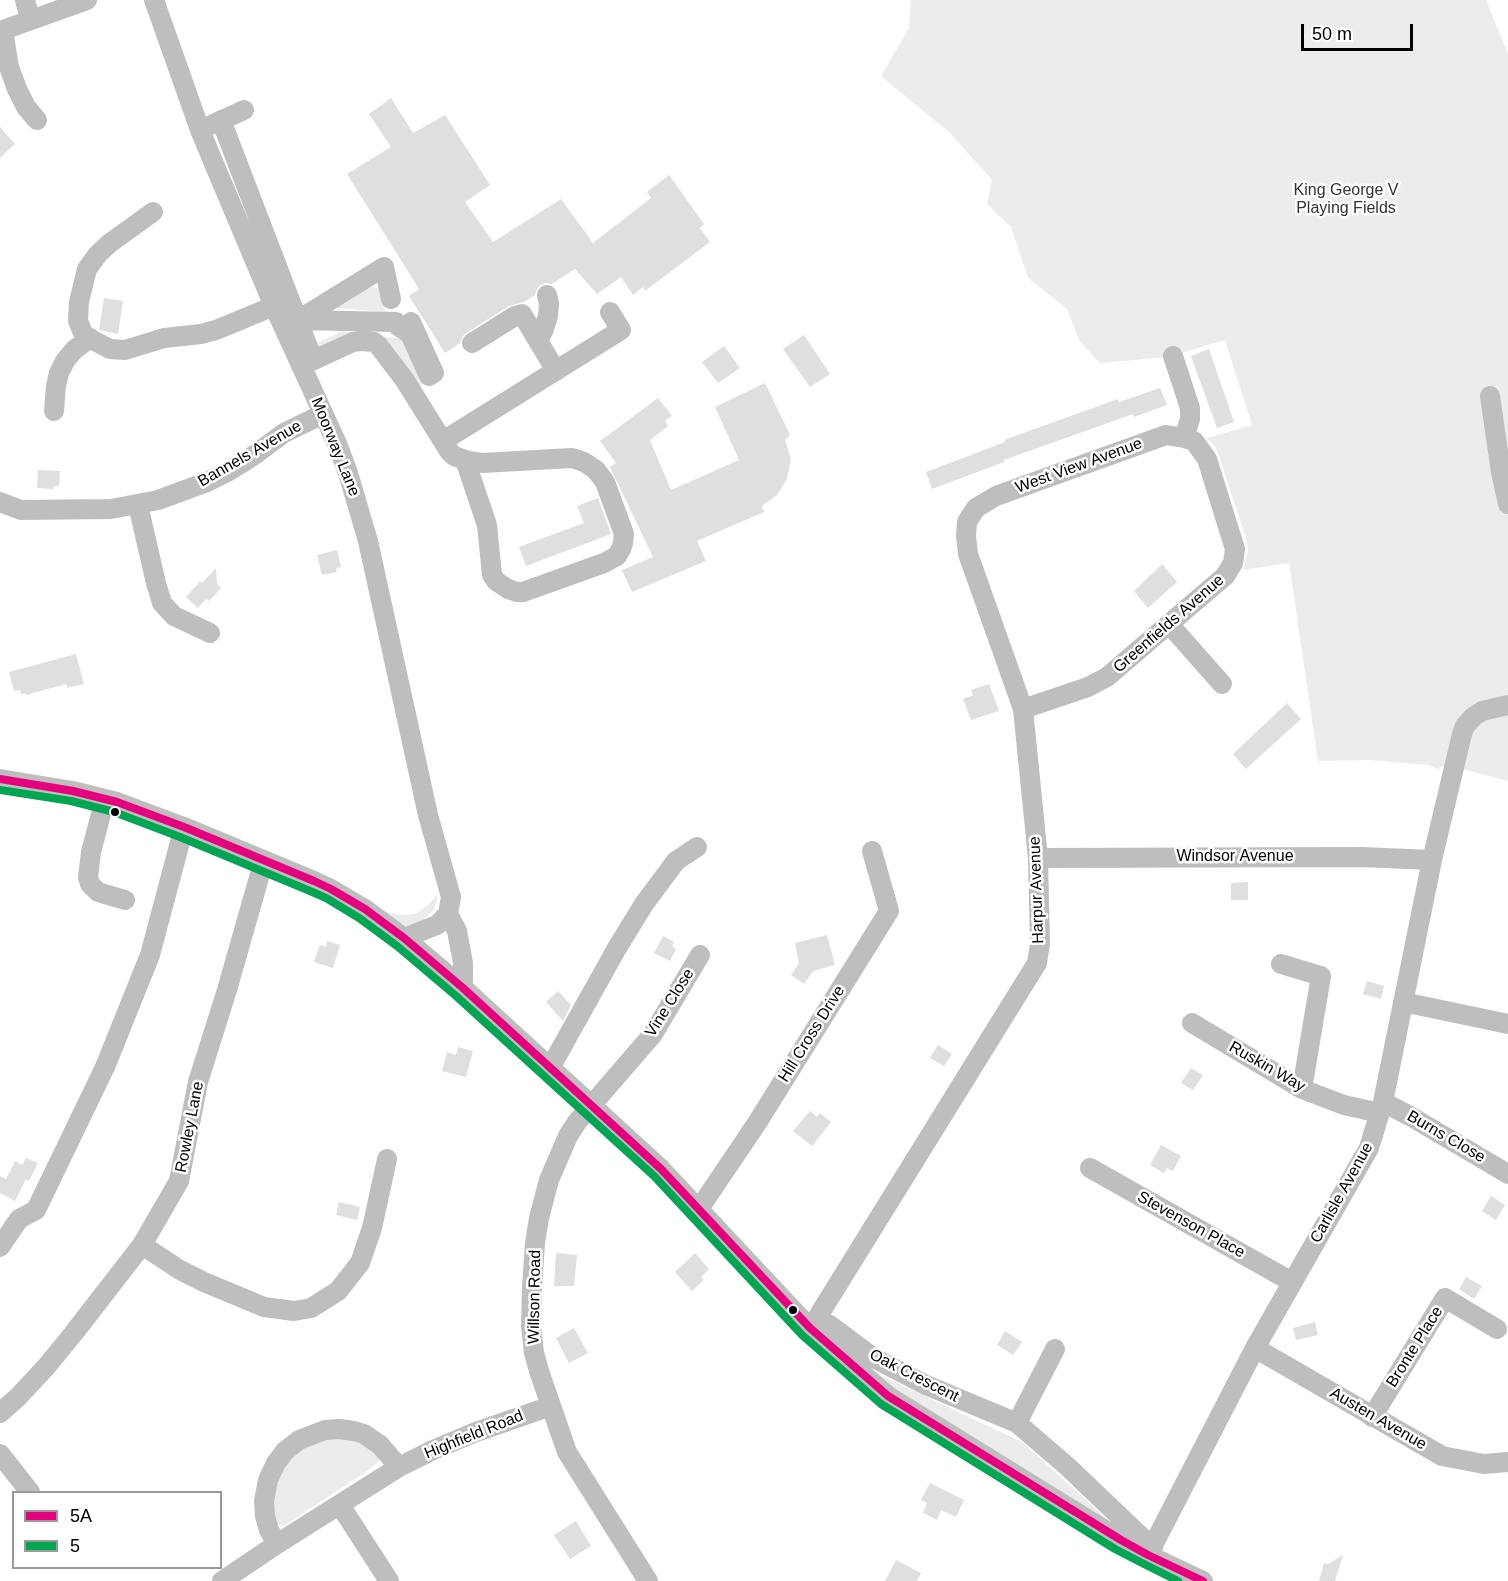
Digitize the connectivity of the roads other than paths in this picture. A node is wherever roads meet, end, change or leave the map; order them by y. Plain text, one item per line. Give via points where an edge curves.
1 (87, 0) edge
2 (154, 0) edge
3 (28, 10) edge
4 (2, 30) edge
5 (244, 110) dead end
6 (37, 120) dead end
7 (222, 120) junction
8 (200, 130) junction
9 (153, 212) dead end
10 (547, 295) dead end
11 (391, 299) dead end
12 (274, 306) junction
13 (610, 312) dead end
14 (298, 320) junction
15 (411, 322) dead end
16 (90, 338) junction
17 (538, 341) junction
18 (472, 343) dead end
19 (1173, 356) dead end
20 (307, 363) junction
21 (555, 371) junction
22 (1490, 396) dead end
23 (54, 411) dead end
24 (323, 414) junction
25 (1184, 438) junction
26 (443, 441) junction
27 (465, 460) junction
28 (0, 502) edge
29 (1508, 504) edge
30 (138, 505) junction
31 (976, 508) joint
32 (1169, 624) junction
33 (211, 634) dead end
34 (1222, 684) dead end
35 (1508, 705) edge
36 (1023, 709) junction
37 (0, 778) edge
38 (105, 799) junction
39 (184, 827) junction
40 (697, 847) dead end
41 (872, 851) dead end
42 (1038, 858) junction
43 (264, 860) junction
44 (1432, 860) junction
45 (125, 900) dead end
46 (448, 914) junction
47 (404, 938) junction
48 (700, 955) dead end
49 (1281, 964) dead end
50 (463, 988) junction
51 (1403, 1002) junction
52 (1192, 1023) dead end
53 (1508, 1024) edge
54 (550, 1068) junction
55 (1302, 1089) junction
56 (591, 1106) junction
57 (1381, 1108) junction
58 (387, 1159) dead end
59 (1090, 1168) dead end
60 (1508, 1174) edge
61 (699, 1209) junction
62 (142, 1245) junction
63 (0, 1247) edge
64 (1292, 1282) junction
65 (814, 1323) junction
66 (1497, 1329) dead end
67 (1255, 1348) junction
68 (1055, 1349) dead end
69 (551, 1406) junction
70 (0, 1413) edge
71 (1372, 1416) junction
72 (1017, 1423) junction
73 (0, 1454) edge
74 (1508, 1462) edge
75 (399, 1467) junction
76 (29, 1491) edge
77 (340, 1504) junction
78 (277, 1544) junction
79 (1151, 1551) junction
80 (222, 1581) edge
81 (389, 1581) edge
82 (648, 1581) edge
83 (1203, 1581) edge

1 - 3 street
2 - 8 street, Moorway Lane
3 - 4 street
4 - 6 street via 17,89
5 - 7 street
7 - 8 street
7 - 14 street
8 - 12 street, Moorway Lane
9 - 16 street via 110,243 87,269 78,321
10 - 17 street via 548,316
11 - 14 street via 384,267
12 - 16 street via 216,330 164,338 125,350 111,349
12 - 20 street, Moorway Lane
13 - 21 street via 621,330
14 - 15 street via 396,322 410,334 429,376 434,373
14 - 20 street
16 - 23 street via 74,350 59,373
17 - 18 street via 519,314
17 - 21 street
19 - 25 street via 1190,408
20 - 24 street, Moorway Lane
20 - 26 street via 353,342 374,342 404,379
21 - 26 street
22 - 29 street
24 - 30 street, Bannels Avenue via 284,433 207,482
24 - 46 street, Moorway Lane via 348,473 368,541 428,815 450,897
25 - 31 street, West View Avenue via 1166,435 996,496
25 - 32 street, Greenfields Avenue via 1194,441 1207,459 1235,549 1225,576
26 - 27 street via 454,456
27 - 27 street via 490,463 572,458 584,462 605,482 624,534 617,556 523,592 508,589 492,575 487,525
28 - 30 street, Bannels Avenue via 21,510
30 - 33 street via 162,603 174,616
31 - 36 street, Harpur Avenue via 968,522 968,554
32 - 34 street
32 - 36 street, Greenfields Avenue via 1107,677
35 - 44 street, Carlisle Avenue via 1482,711 1462,734
36 - 42 street, Harpur Avenue
37 - 38 street
38 - 39 street
38 - 45 street via 87,877 98,892
39 - 43 street
39 - 63 street via 150,955 105,1067 36,1210 19,1219
40 - 54 street via 676,861 644,904
41 - 61 street, Hill Cross Drive via 890,911
42 - 44 street, Windsor Avenue
42 - 65 street, Harpur Avenue via 1037,963
43 - 47 street via 331,889
43 - 62 street, Rowley Lane via 198,1082 179,1181
44 - 51 street, Carlisle Avenue
46 - 47 street via 437,925
46 - 50 street, Moorway Lane via 457,931
47 - 50 street
48 - 56 street, Vine Close via 653,1034
49 - 55 street via 1321,976
50 - 54 street
51 - 53 street
51 - 57 street, Carlisle Avenue
52 - 55 street, Ruskin Way
54 - 56 street
55 - 57 street, Ruskin Way via 1344,1105
56 - 61 street
56 - 69 street, Willson Road via 568,1136 538,1218 531,1326 534,1353
57 - 60 street, Burns Close via 1410,1116
57 - 64 street, Carlisle Avenue via 1369,1148
58 - 62 street via 360,1263 338,1291 311,1308 294,1311 253,1303 180,1270
59 - 64 street, Stevenson Place
61 - 65 street
62 - 70 street, Rowley Lane via 46,1367
64 - 67 street, Carlisle Avenue
65 - 72 street, Oak Crescent via 831,1326 874,1358 926,1385
65 - 79 street via 896,1401
66 - 71 street, Bronte Place via 1445,1298
67 - 71 street, Austen Avenue
67 - 79 street, Carlisle Avenue
68 - 72 street
69 - 75 street, Highfield Road via 476,1432
69 - 82 street, Willson Road via 567,1452
71 - 74 street, Austen Avenue via 1442,1456 1484,1464
72 - 79 street, Oak Crescent via 1068,1467
73 - 76 street
75 - 77 street, Highfield Road
75 - 78 street via 380,1445 354,1431 325,1431 299,1440 285,1451 268,1480 265,1516
77 - 78 street, Highfield Road
77 - 81 street
78 - 80 street, Highfield Road
79 - 83 street

